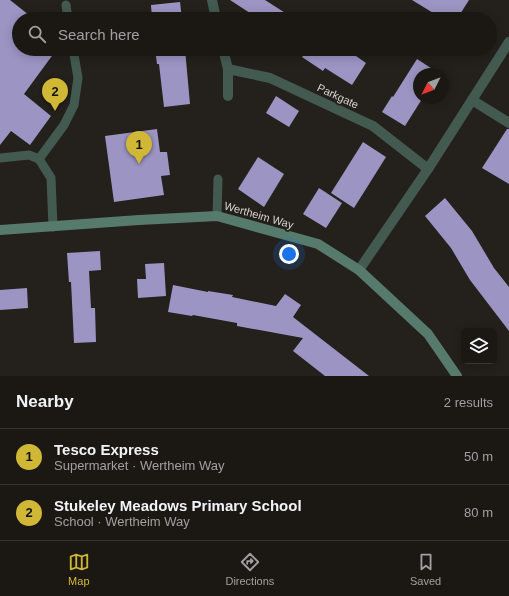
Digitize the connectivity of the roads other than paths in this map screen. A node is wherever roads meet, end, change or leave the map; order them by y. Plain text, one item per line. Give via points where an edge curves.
1 (212, 0) edge
2 (66, 5) dead end
3 (67, 12) edge
4 (215, 12) edge
5 (509, 42) edge
6 (74, 56) edge
7 (225, 56) edge
8 (228, 69) junction
9 (228, 96) dead end
10 (472, 100) junction
11 (509, 123) edge
12 (0, 158) edge
13 (39, 159) junction
14 (428, 169) junction
15 (218, 179) dead end
16 (217, 216) junction
17 (53, 227) junction
18 (0, 230) edge
19 (359, 270) junction
20 (457, 376) edge

1 - 4 street
2 - 3 lane
5 - 10 street
6 - 13 lane via 78,78 74,105 64,125
7 - 8 street
8 - 9 street
8 - 14 street, Parkgate via 270,78 373,126
10 - 11 street
10 - 14 street
12 - 13 lane via 29,154
13 - 17 lane via 51,178
14 - 19 street
15 - 16 lane
16 - 17 street, Wertheim Way
16 - 19 street, Wertheim Way via 318,244
17 - 18 street, Wertheim Way
19 - 20 street, Wertheim Way via 428,334

